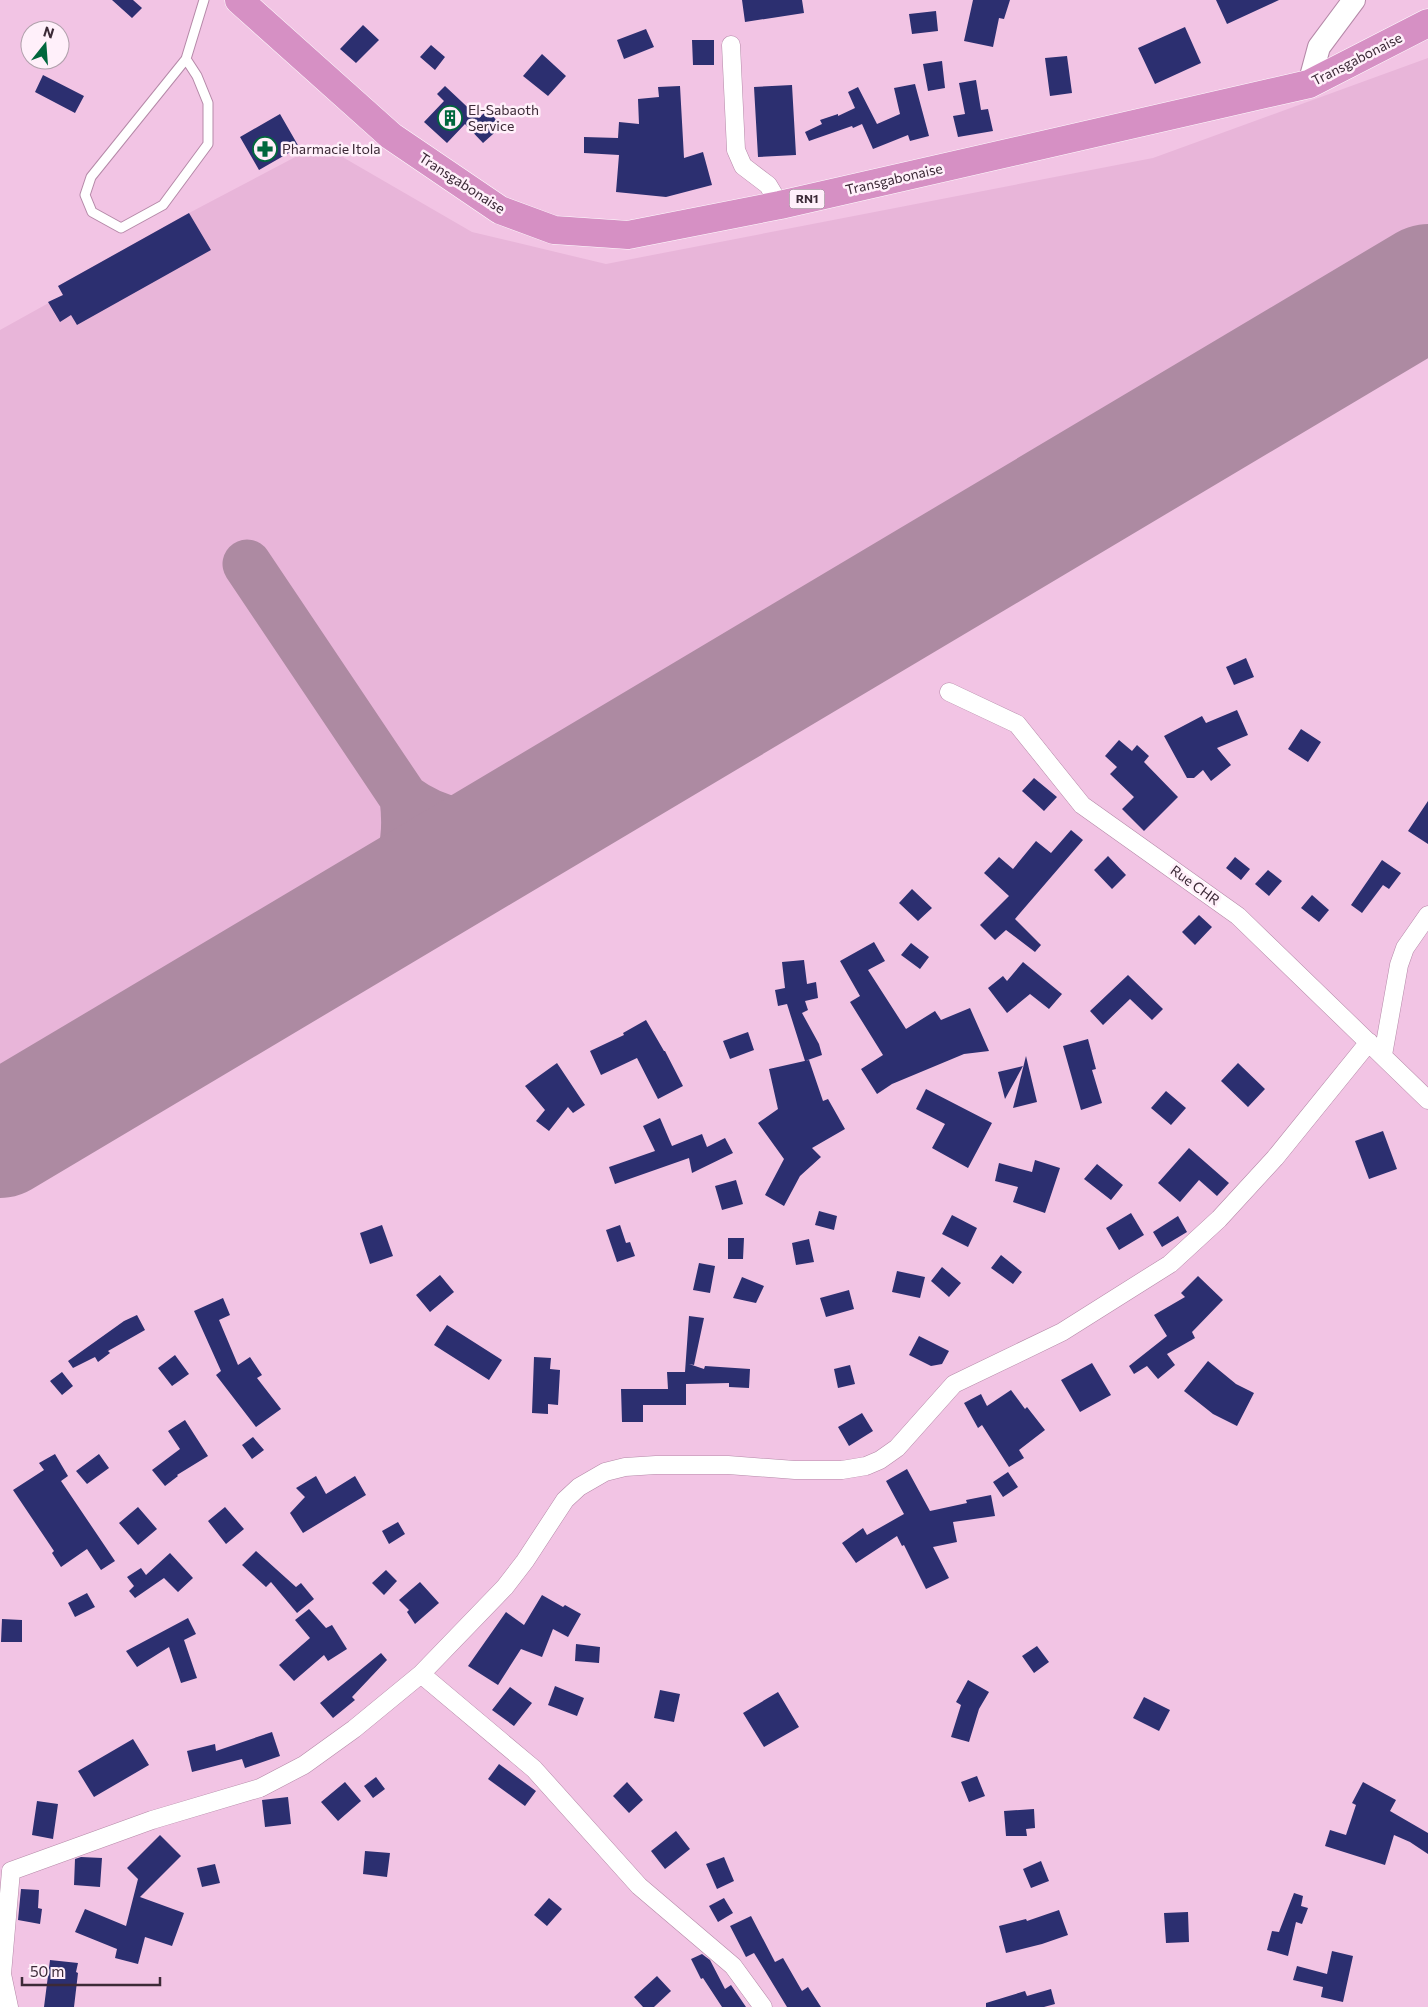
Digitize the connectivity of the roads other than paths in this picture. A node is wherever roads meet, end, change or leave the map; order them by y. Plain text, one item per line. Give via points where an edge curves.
1 (204, 0) edge
2 (240, 0) edge
3 (1354, 0) edge
4 (1428, 22) edge
5 (731, 45) dead end
6 (186, 59) junction
7 (1309, 84) junction
8 (780, 205) junction
9 (949, 692) dead end
10 (1428, 915) edge
11 (1369, 1042) junction
12 (1383, 1056) junction
13 (1428, 1100) edge
14 (421, 1674) junction
15 (9, 2007) edge
16 (763, 2007) edge

1 - 6 lane
2 - 8 highway, Transgabonaise / RN1 via 391,136 500,210 554,230 628,235
3 - 7 street via 1319,47
4 - 7 highway, Transgabonaise / RN1
5 - 8 street via 736,150 743,166 768,185
6 - 6 lane via 91,177 85,195 92,212 121,228 163,205 208,144 208,103
7 - 8 highway, Transgabonaise / RN1
9 - 11 street, Rue CHR via 1017,724 1082,805 1238,916
10 - 12 street via 1399,965
11 - 12 street, Rue CHR
11 - 14 street via 1275,1158 1219,1219 1170,1264 1062,1332 954,1384 897,1448 880,1460 842,1470 656,1465 606,1472 579,1487 565,1500 505,1587
12 - 13 street, Rue CHR
14 - 15 street via 304,1765 260,1788 152,1820 11,1871 2,1974
14 - 16 street via 534,1770 639,1886 734,1966

